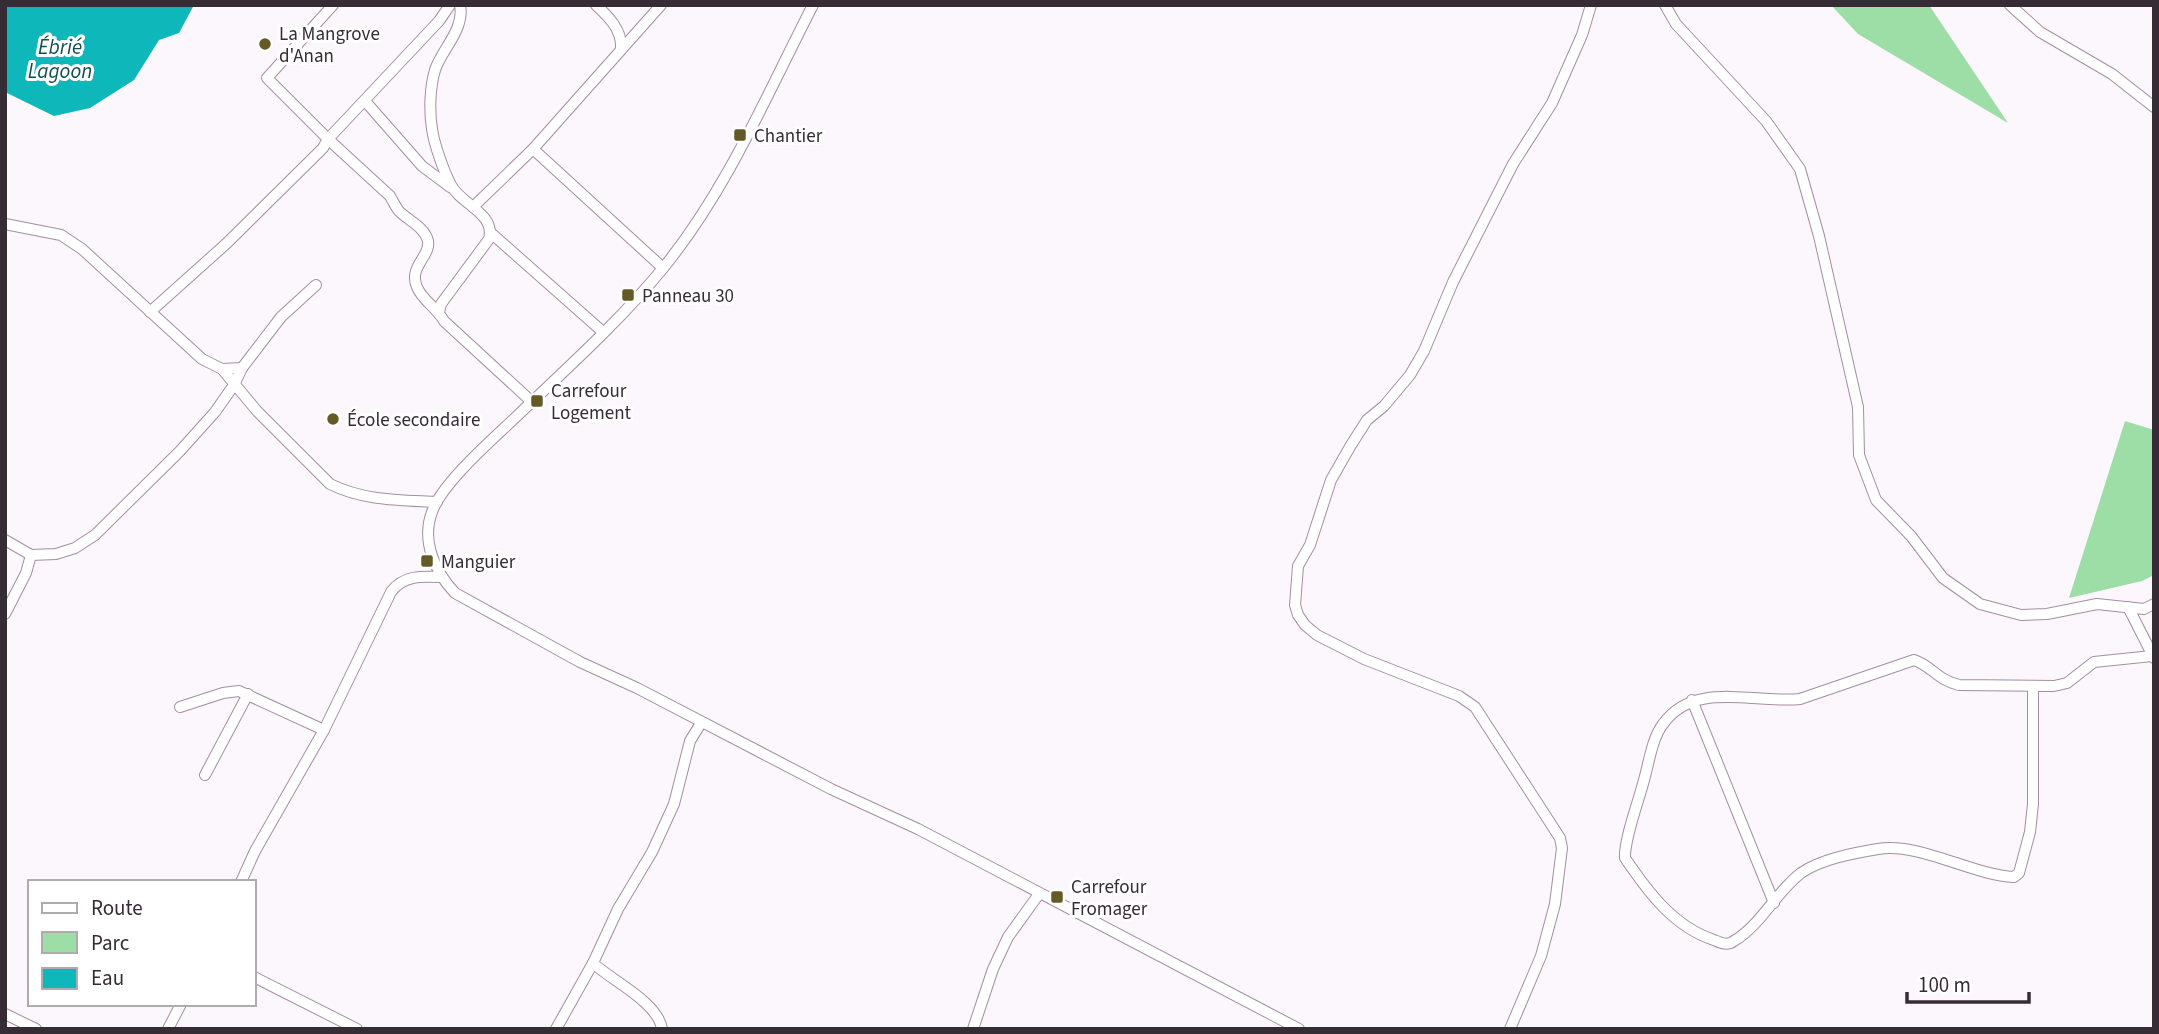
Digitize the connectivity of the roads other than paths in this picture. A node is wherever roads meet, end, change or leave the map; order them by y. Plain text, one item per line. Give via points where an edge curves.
1 (333, 5) edge
2 (450, 5) edge
3 (460, 5) edge
4 (596, 5) edge
5 (661, 5) edge
6 (813, 5) edge
7 (1591, 5) edge
8 (1665, 5) edge
9 (2010, 5) edge
10 (621, 48) junction
11 (365, 101) junction
12 (2154, 107) edge
13 (328, 139) junction
14 (533, 149) junction
15 (451, 187) junction
16 (473, 207) junction
17 (5, 224) edge
18 (491, 233) junction
19 (663, 268) junction
20 (316, 285) dead end
21 (150, 312) junction
22 (439, 312) junction
23 (603, 332) junction
24 (242, 368) junction
25 (222, 369) junction
26 (234, 385) junction
27 (532, 402) junction
28 (437, 502) junction
29 (5, 540) edge
30 (31, 555) junction
31 (442, 577) junction
32 (2154, 604) edge
33 (2128, 607) junction
34 (5, 614) edge
35 (2153, 657) edge
36 (2033, 686) junction
37 (248, 694) junction
38 (1692, 701) junction
39 (180, 708) dead end
40 (701, 723) junction
41 (324, 730) junction
42 (205, 775) dead end
43 (241, 880) edge
44 (1039, 894) junction
45 (1773, 903) junction
46 (593, 962) junction
47 (256, 978) edge
48 (180, 1006) edge
49 (5, 1014) edge
50 (36, 1029) edge
51 (168, 1029) edge
52 (357, 1029) edge
53 (556, 1029) edge
54 (662, 1029) edge
55 (973, 1029) edge
56 (1299, 1029) edge
57 (1510, 1029) edge

1 - 13 street via 267,78
2 - 11 street
3 - 15 street via 457,26 435,68 432,88 432,130
4 - 10 street via 620,34
5 - 10 street
6 - 19 street via 731,167 698,223
7 - 57 street via 1552,103 1507,176 1417,363 1384,407 1367,420 1331,480 1310,545 1298,566 1295,588 1298,615 1317,635 1475,707 1560,838 1555,904 1545,943
8 - 33 street via 1676,24 1766,121 1800,169 1858,407 1859,455 1876,500 1943,578 1980,604 2021,615 2096,604
9 - 12 street via 2040,32 2112,74
10 - 14 street
11 - 13 street
11 - 15 street via 422,166
13 - 21 street via 227,243
13 - 22 street via 423,232 428,248 415,274 416,285
14 - 16 street
14 - 19 street
15 - 16 street
16 - 18 street
17 - 21 street via 61,235
18 - 22 street
18 - 23 street
19 - 23 street
20 - 24 street via 281,317
21 - 25 street via 202,359
22 - 27 street
23 - 27 street
24 - 25 street
24 - 26 street
25 - 26 street
26 - 28 street via 330,484 370,498
26 - 30 street via 180,451 96,535 56,554
27 - 28 street via 465,466
28 - 31 street via 429,520 429,546
29 - 30 street
30 - 34 street
31 - 40 street via 469,601
31 - 41 street via 419,575 397,583
32 - 33 street via 2144,609
33 - 35 street
35 - 36 street via 2094,662 2067,683
36 - 38 street via 1952,684 1914,660 1800,699 1709,697
36 - 45 street via 2033,804 2020,873 2007,877 1903,850 1879,849 1808,869
37 - 39 street via 223,693
37 - 41 street
37 - 42 street
38 - 45 street
38 - 45 street via 1662,724 1625,858 1675,920 1723,943 1731,943 1749,929
40 - 44 street
40 - 46 street via 690,741 674,804
41 - 43 street
44 - 55 street via 1008,937
44 - 56 street
46 - 53 street
46 - 54 street via 652,1009 661,1019
47 - 52 street
48 - 51 street
49 - 50 street

